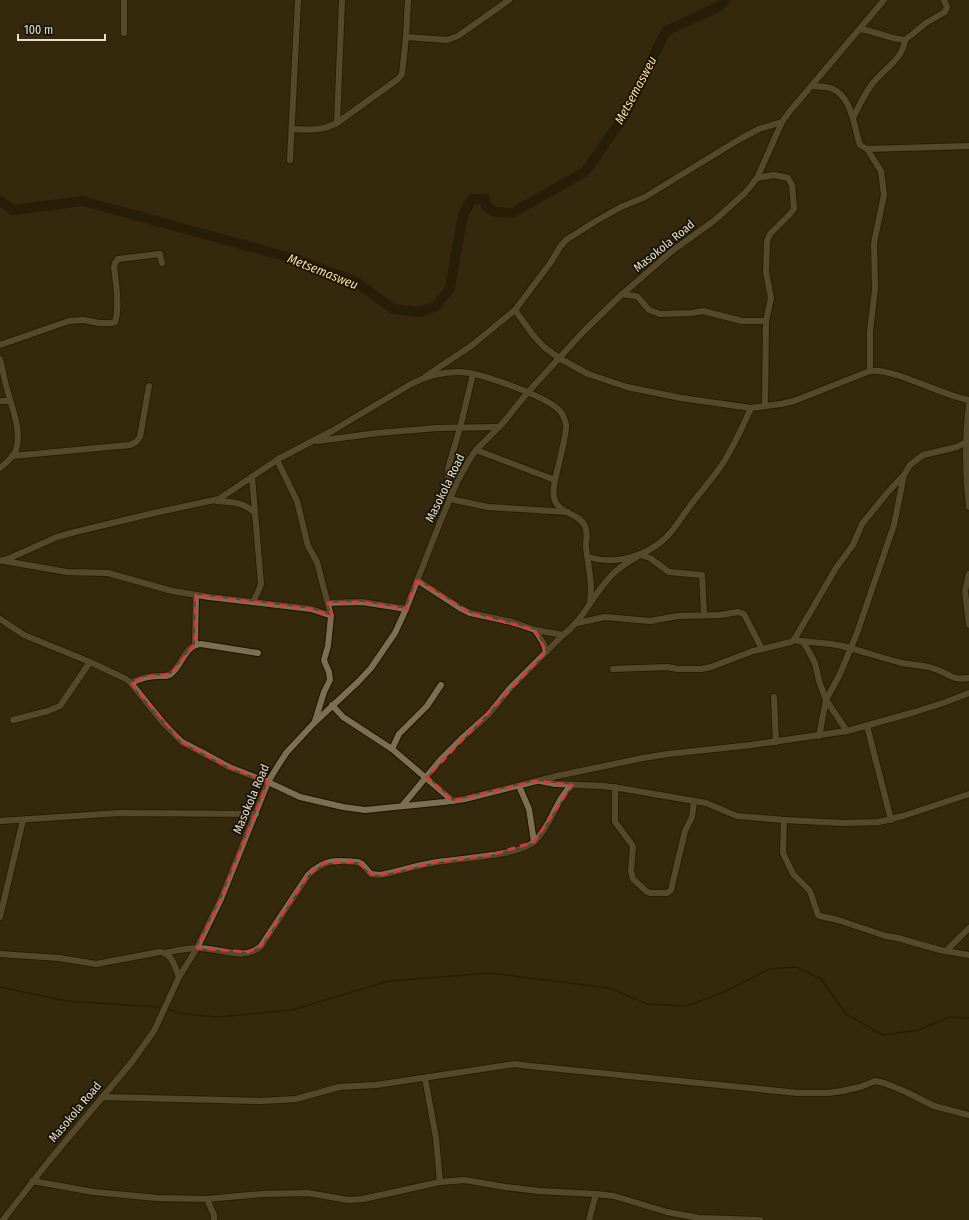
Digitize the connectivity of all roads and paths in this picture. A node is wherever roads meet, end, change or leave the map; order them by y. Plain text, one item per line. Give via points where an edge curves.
1 (124, 0) edge
2 (298, 0) edge
3 (342, 0) edge
4 (408, 0) edge
5 (509, 0) edge
6 (884, 0) edge
7 (944, 0) edge
8 (860, 29) junction
9 (124, 33) dead end
10 (406, 37) junction
11 (905, 40) junction
12 (811, 86) junction
13 (853, 118) junction
14 (782, 122) junction
15 (337, 123) junction
16 (292, 129) junction
17 (969, 146) edge
18 (867, 149) junction
19 (290, 160) dead end
20 (757, 178) junction
21 (162, 264) dead end
22 (622, 294) junction
23 (515, 310) junction
24 (766, 321) junction
25 (0, 345) edge
26 (559, 358) junction
27 (0, 359) edge
28 (870, 372) junction
29 (473, 374) junction
30 (424, 377) junction
31 (149, 386) dead end
32 (528, 392) junction
33 (0, 401) edge
34 (10, 401) junction
35 (969, 402) edge
36 (765, 406) junction
37 (751, 408) junction
38 (499, 427) junction
39 (460, 428) junction
40 (312, 442) junction
41 (966, 442) junction
42 (954, 448) junction
43 (476, 450) junction
44 (966, 455) junction
45 (12, 456) junction
46 (277, 460) junction
47 (0, 468) edge
48 (904, 475) junction
49 (252, 477) junction
50 (555, 480) junction
51 (450, 499) junction
52 (216, 500) junction
53 (969, 507) edge
54 (568, 512) junction
55 (254, 513) junction
56 (640, 555) junction
57 (588, 557) junction
58 (1, 561) edge
59 (969, 574) edge
60 (417, 580) junction
61 (196, 595) junction
62 (253, 602) junction
63 (590, 602) junction
64 (328, 603) junction
65 (406, 609) junction
66 (704, 614) junction
67 (331, 616) junction
68 (0, 619) edge
69 (577, 623) junction
70 (969, 625) edge
71 (535, 630) junction
72 (563, 635) junction
73 (794, 640) junction
74 (803, 642) junction
75 (195, 644) junction
76 (762, 648) junction
77 (850, 648) junction
78 (546, 652) junction
79 (258, 653) dead end
80 (90, 662) junction
81 (613, 669) dead end
82 (969, 678) edge
83 (131, 683) junction
84 (441, 684) dead end
85 (969, 693) edge
86 (774, 697) dead end
87 (826, 700) junction
88 (332, 706) junction
89 (13, 720) dead end
90 (314, 723) junction
91 (867, 726) junction
92 (847, 731) junction
93 (819, 736) junction
94 (776, 742) junction
95 (392, 749) junction
96 (427, 777) junction
97 (536, 781) junction
98 (268, 782) junction
99 (572, 785) junction
100 (519, 786) junction
101 (615, 787) junction
102 (969, 794) edge
103 (454, 800) junction
104 (694, 801) junction
105 (402, 806) junction
106 (256, 814) junction
107 (23, 820) junction
108 (784, 820) junction
109 (892, 820) junction
110 (0, 821) edge
111 (534, 842) junction
112 (0, 917) edge
113 (969, 928) edge
114 (196, 948) junction
115 (946, 951) junction
116 (165, 953) junction
117 (0, 954) edge
118 (969, 955) edge
119 (179, 977) junction
120 (425, 1078) junction
121 (102, 1097) junction
122 (969, 1115) edge
123 (32, 1181) junction
124 (440, 1182) junction
125 (596, 1194) junction
126 (208, 1199) junction
127 (3, 1220) edge
128 (214, 1220) edge
129 (589, 1220) edge
130 (760, 1220) edge

1 - 9 street
2 - 16 street
3 - 15 street
4 - 10 street
5 - 10 street via 458,36 447,40
6 - 8 street, Masokola Road
7 - 11 street via 947,7 945,12
8 - 11 street
8 - 12 street, Masokola Road
10 - 15 street via 401,76
11 - 13 street via 898,59 869,88
12 - 13 street via 833,89 846,100
12 - 14 street, Masokola Road
13 - 18 street via 859,142
14 - 20 street, Masokola Road
14 - 23 street via 759,129 740,139 645,197 620,207 566,240
15 - 16 street via 324,129
16 - 19 street
17 - 18 street
18 - 28 street via 881,171 884,195 874,244 875,288 870,331
20 - 22 street, Masokola Road via 715,220 672,251
20 - 24 street via 774,175 788,178 792,185 794,209 770,234 767,241 766,272 770,298
21 - 25 street via 160,254 118,259 114,267 116,318 112,323 69,321
22 - 24 street via 638,297 649,310 660,314 703,311 742,321
22 - 26 street, Masokola Road
23 - 26 street via 544,347
23 - 30 street via 471,346
24 - 36 street
26 - 32 street, Masokola Road
26 - 37 street via 588,374 627,387
27 - 34 street
28 - 35 street via 878,371 900,377
28 - 36 street via 794,401
29 - 30 street via 457,372
29 - 32 street
29 - 39 street
30 - 40 street
31 - 45 street via 140,437 136,442 130,445
32 - 38 street, Masokola Road
32 - 50 street via 561,412 566,424
33 - 34 street
34 - 45 street via 14,410 16,432 16,449
35 - 41 street
36 - 37 street
37 - 56 street via 724,460 675,527 658,545
38 - 39 street
38 - 43 street, Masokola Road
39 - 40 street via 378,432
39 - 51 street via 449,465
40 - 46 street
41 - 42 street
41 - 44 street
42 - 44 street
42 - 48 street via 923,455 910,465
43 - 50 street
43 - 51 street, Masokola Road
44 - 53 street
45 - 47 street
46 - 49 street
46 - 64 street via 297,501 308,546 317,562
48 - 73 street via 862,524 853,545 836,568
48 - 77 street via 894,525
49 - 52 street
49 - 55 street
50 - 54 street via 554,501
51 - 54 street via 488,507
51 - 60 street, Masokola Road
52 - 55 street via 244,505
52 - 58 street via 56,537
54 - 57 street via 579,517 585,525
55 - 62 street via 261,584
56 - 57 street via 610,561
56 - 63 street via 618,569
56 - 66 street via 650,558 669,572 702,575
57 - 63 street
58 - 61 street via 67,572 108,573
59 - 70 street via 965,591
60 - 65 street, Masokola Road
60 - 71 street via 470,613
61 - 62 street
61 - 75 street
62 - 67 street via 311,609
63 - 69 street
64 - 65 street via 362,602
64 - 67 street
65 - 88 street, Masokola Road via 395,633 371,668
66 - 69 street via 650,621 605,617
66 - 76 street via 741,612 747,618
67 - 90 street via 324,660 330,680
68 - 80 street via 40,643
69 - 72 street
71 - 72 street
71 - 78 street
72 - 78 street
73 - 74 street
73 - 76 street
74 - 77 street via 824,642
74 - 87 street via 815,663
75 - 79 street
75 - 83 street via 171,674 145,677
76 - 81 street via 711,667
77 - 82 street via 902,663 932,668 959,680
77 - 87 street
78 - 96 street via 511,687 489,714 442,758
80 - 83 street
80 - 89 street via 60,706
83 - 98 street via 182,742 229,767
84 - 95 street via 427,706 399,734
85 - 91 street
86 - 94 street
87 - 92 street
87 - 93 street
88 - 90 street, Masokola Road
88 - 95 street via 343,717
90 - 98 street, Masokola Road via 287,752
91 - 92 street
91 - 109 street
92 - 93 street
93 - 94 street
94 - 97 street via 643,758
95 - 96 street
96 - 103 street
96 - 105 street
97 - 99 street
97 - 100 street
98 - 105 street via 300,797 343,807 365,810
98 - 106 street, Masokola Road
99 - 101 street
99 - 111 street via 562,796 540,836
100 - 103 street
100 - 111 street via 529,809
101 - 104 street
101 - 104 street via 615,822 632,846 631,876 650,893 667,893 671,890 685,831 692,817
102 - 109 street
103 - 105 street
104 - 108 street via 706,803 737,816
106 - 107 street via 120,813
106 - 114 street, Masokola Road via 221,899
107 - 110 street
107 - 112 street
108 - 109 street via 866,823
108 - 115 street via 783,853 793,874 810,891 820,916
111 - 114 street via 519,849 437,862 380,875 371,874 358,862 324,863 308,875 257,950 236,953
113 - 115 street
114 - 116 street
114 - 119 street, Masokola Road
115 - 118 street
116 - 117 street via 96,964 59,958
116 - 119 street
119 - 121 street, Masokola Road via 161,1017 131,1063
120 - 121 street via 340,1087 296,1099 261,1101
120 - 122 street via 515,1064 798,1093 842,1092 875,1082 904,1091 934,1106
120 - 124 street via 436,1138
121 - 123 street, Masokola Road
123 - 126 street via 94,1192 157,1198
123 - 127 street, Masokola Road
124 - 125 street via 465,1180 532,1190
124 - 126 street via 363,1199 348,1200 308,1193
125 - 129 street
125 - 130 street via 614,1196 684,1216
126 - 128 street

